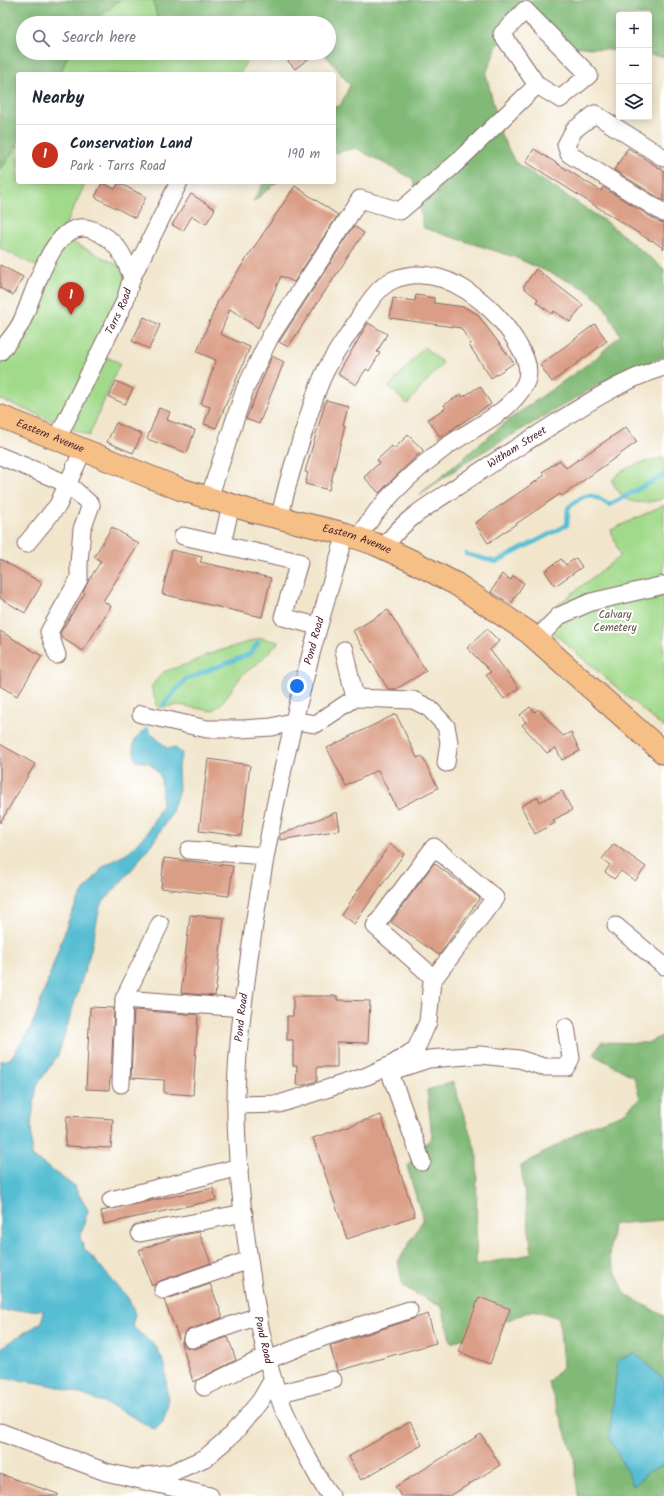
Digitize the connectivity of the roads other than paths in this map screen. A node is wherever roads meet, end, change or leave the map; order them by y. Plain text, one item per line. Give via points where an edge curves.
1 (537, 85) junction
2 (664, 158) edge
3 (178, 184) edge
4 (664, 214) edge
5 (132, 277) junction
6 (0, 352) edge
7 (664, 367) edge
8 (0, 416) edge
9 (57, 439) junction
10 (83, 450) junction
11 (0, 456) edge
12 (68, 484) junction
13 (209, 498) junction
14 (231, 505) junction
15 (280, 518) junction
16 (183, 536) dead end
17 (352, 536) junction
18 (26, 544) dead end
19 (222, 544) junction
20 (384, 548) junction
21 (664, 585) edge
22 (317, 626) junction
23 (536, 640) junction
24 (344, 650) dead end
25 (57, 655) dead end
26 (355, 698) junction
27 (141, 714) dead end
28 (295, 721) junction
29 (664, 753) edge
30 (446, 763) dead end
31 (189, 850) dead end
32 (265, 856) junction
33 (160, 924) dead end
34 (616, 926) dead end
35 (664, 966) edge
36 (434, 978) junction
37 (124, 999) junction
38 (243, 1008) junction
39 (566, 1027) dead end
40 (389, 1069) junction
41 (121, 1084) dead end
42 (236, 1105) junction
43 (422, 1162) dead end
44 (240, 1167) junction
45 (111, 1200) dead end
46 (244, 1213) junction
47 (140, 1233) dead end
48 (249, 1260) junction
49 (163, 1290) dead end
50 (409, 1310) dead end
51 (258, 1316) junction
52 (192, 1339) dead end
53 (267, 1358) junction
54 (333, 1380) dead end
55 (204, 1387) dead end
56 (275, 1387) junction
57 (0, 1432) edge
58 (133, 1478) junction
59 (210, 1496) edge
60 (331, 1496) edge

1 - 1 street via 560,99 589,75 525,10 502,34
1 - 13 street via 453,166 400,211 360,199 270,337 245,389
2 - 4 street via 595,114 574,130 566,145 569,154
3 - 5 street, Tarrs Road
5 - 6 street via 116,244 89,228 75,229 60,240 49,254 20,325
5 - 9 street, Tarrs Road via 125,301
7 - 20 street, Witham Street via 639,374 494,462 419,512 393,534
8 - 9 main road, Eastern Avenue
9 - 10 main road, Eastern Avenue
10 - 12 street
10 - 13 main road, Eastern Avenue
11 - 12 street
12 - 18 street via 58,506
12 - 25 street via 91,505 82,529 79,579 49,632
13 - 14 main road, Eastern Avenue
14 - 15 main road, Eastern Avenue
14 - 19 street
15 - 17 main road, Eastern Avenue
15 - 17 street, Pond Road via 296,456 326,371 370,299 392,280 413,276 428,276 469,291 484,301 513,333 529,371 526,383 514,399 490,420 447,446 408,479
16 - 19 street
17 - 20 main road, Eastern Avenue
17 - 22 street, Pond Road
19 - 22 street via 299,562 283,617
20 - 23 main road, Eastern Avenue via 456,584
21 - 23 street via 591,602 560,616
22 - 28 street, Pond Road
23 - 29 main road, Eastern Avenue
24 - 26 street
26 - 28 street via 316,724
26 - 30 street via 413,700 429,708 446,726 449,742
27 - 28 street via 208,728 242,730 272,727
28 - 32 street, Pond Road
31 - 32 street
32 - 38 street, Pond Road
33 - 37 street
34 - 35 street
36 - 36 street via 495,898 434,847 375,926
36 - 40 street via 428,1022 416,1049
37 - 38 street
37 - 41 street
38 - 42 street, Pond Road
39 - 40 street via 571,1058 566,1067 544,1068 519,1059 480,1055 429,1059
40 - 42 street via 280,1104
40 - 43 street
42 - 44 street, Pond Road
44 - 45 street
44 - 46 street, Pond Road
46 - 47 street
46 - 48 street, Pond Road
48 - 49 street
48 - 51 street, Pond Road
50 - 53 street
51 - 52 street
51 - 53 street, Pond Road
53 - 55 street
53 - 56 street, Pond Road
54 - 56 street
56 - 58 street via 233,1434 205,1458 171,1473
56 - 60 street, Pond Road via 295,1438
57 - 58 street via 106,1472
58 - 59 street

